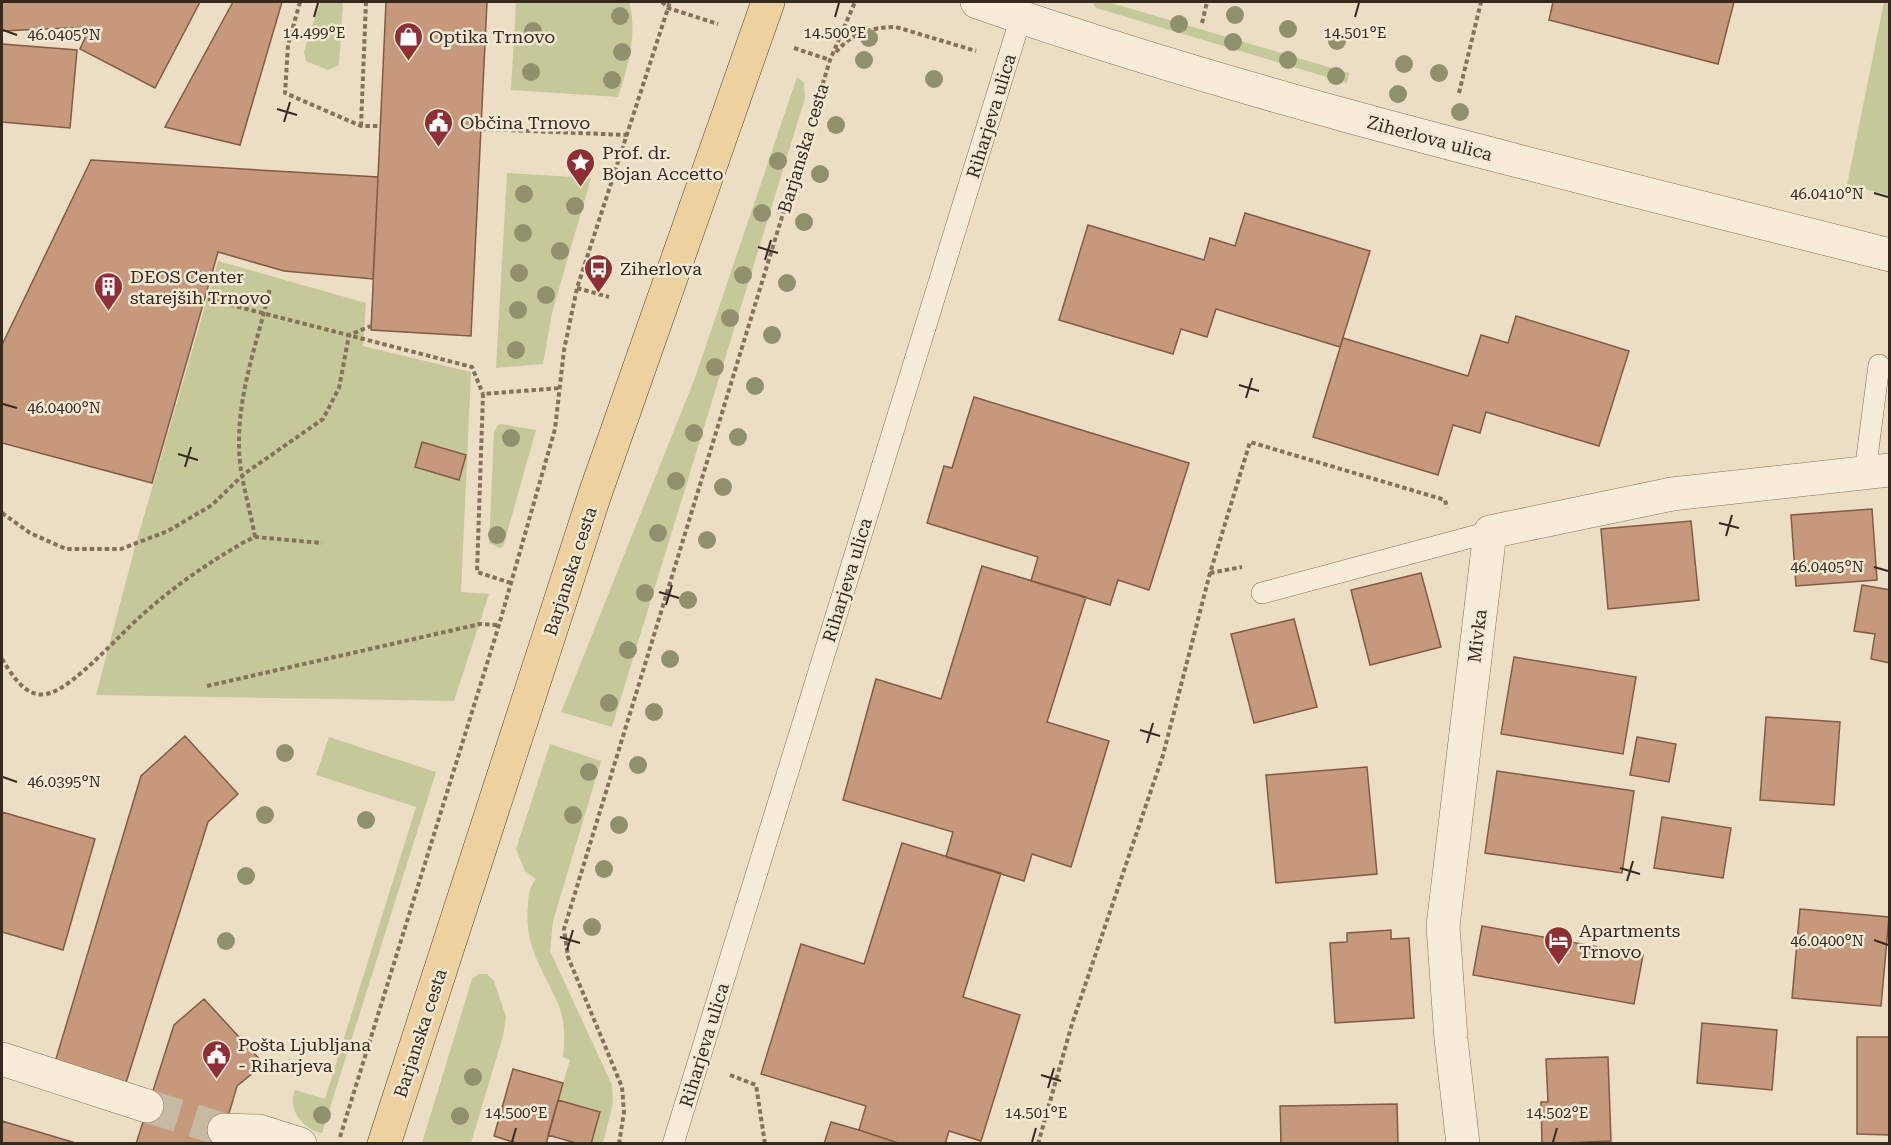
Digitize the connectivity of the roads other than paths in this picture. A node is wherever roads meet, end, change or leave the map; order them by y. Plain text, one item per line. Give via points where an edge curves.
1 (768, 2) edge
2 (977, 2) edge
3 (1020, 17) junction
4 (1890, 255) edge
5 (1879, 365) dead end
6 (1877, 471) edge
7 (1490, 532) junction
8 (1262, 593) dead end
9 (2, 1059) edge
10 (147, 1106) tunnel mouth
11 (224, 1130) tunnel mouth
12 (300, 1143) edge
13 (384, 1143) edge
14 (673, 1143) edge
15 (1463, 1143) edge

1 - 13 main road, Barjanska cesta via 595,495
2 - 3 street, Ziherlova ulica
3 - 4 street, Ziherlova ulica via 1182,69 1342,114
3 - 14 lane, Riharjeva ulica
5 - 6 lane
6 - 7 street via 1672,494
7 - 8 lane
7 - 15 street, Mivka via 1443,926
9 - 10 street
11 - 12 street via 259,1131

